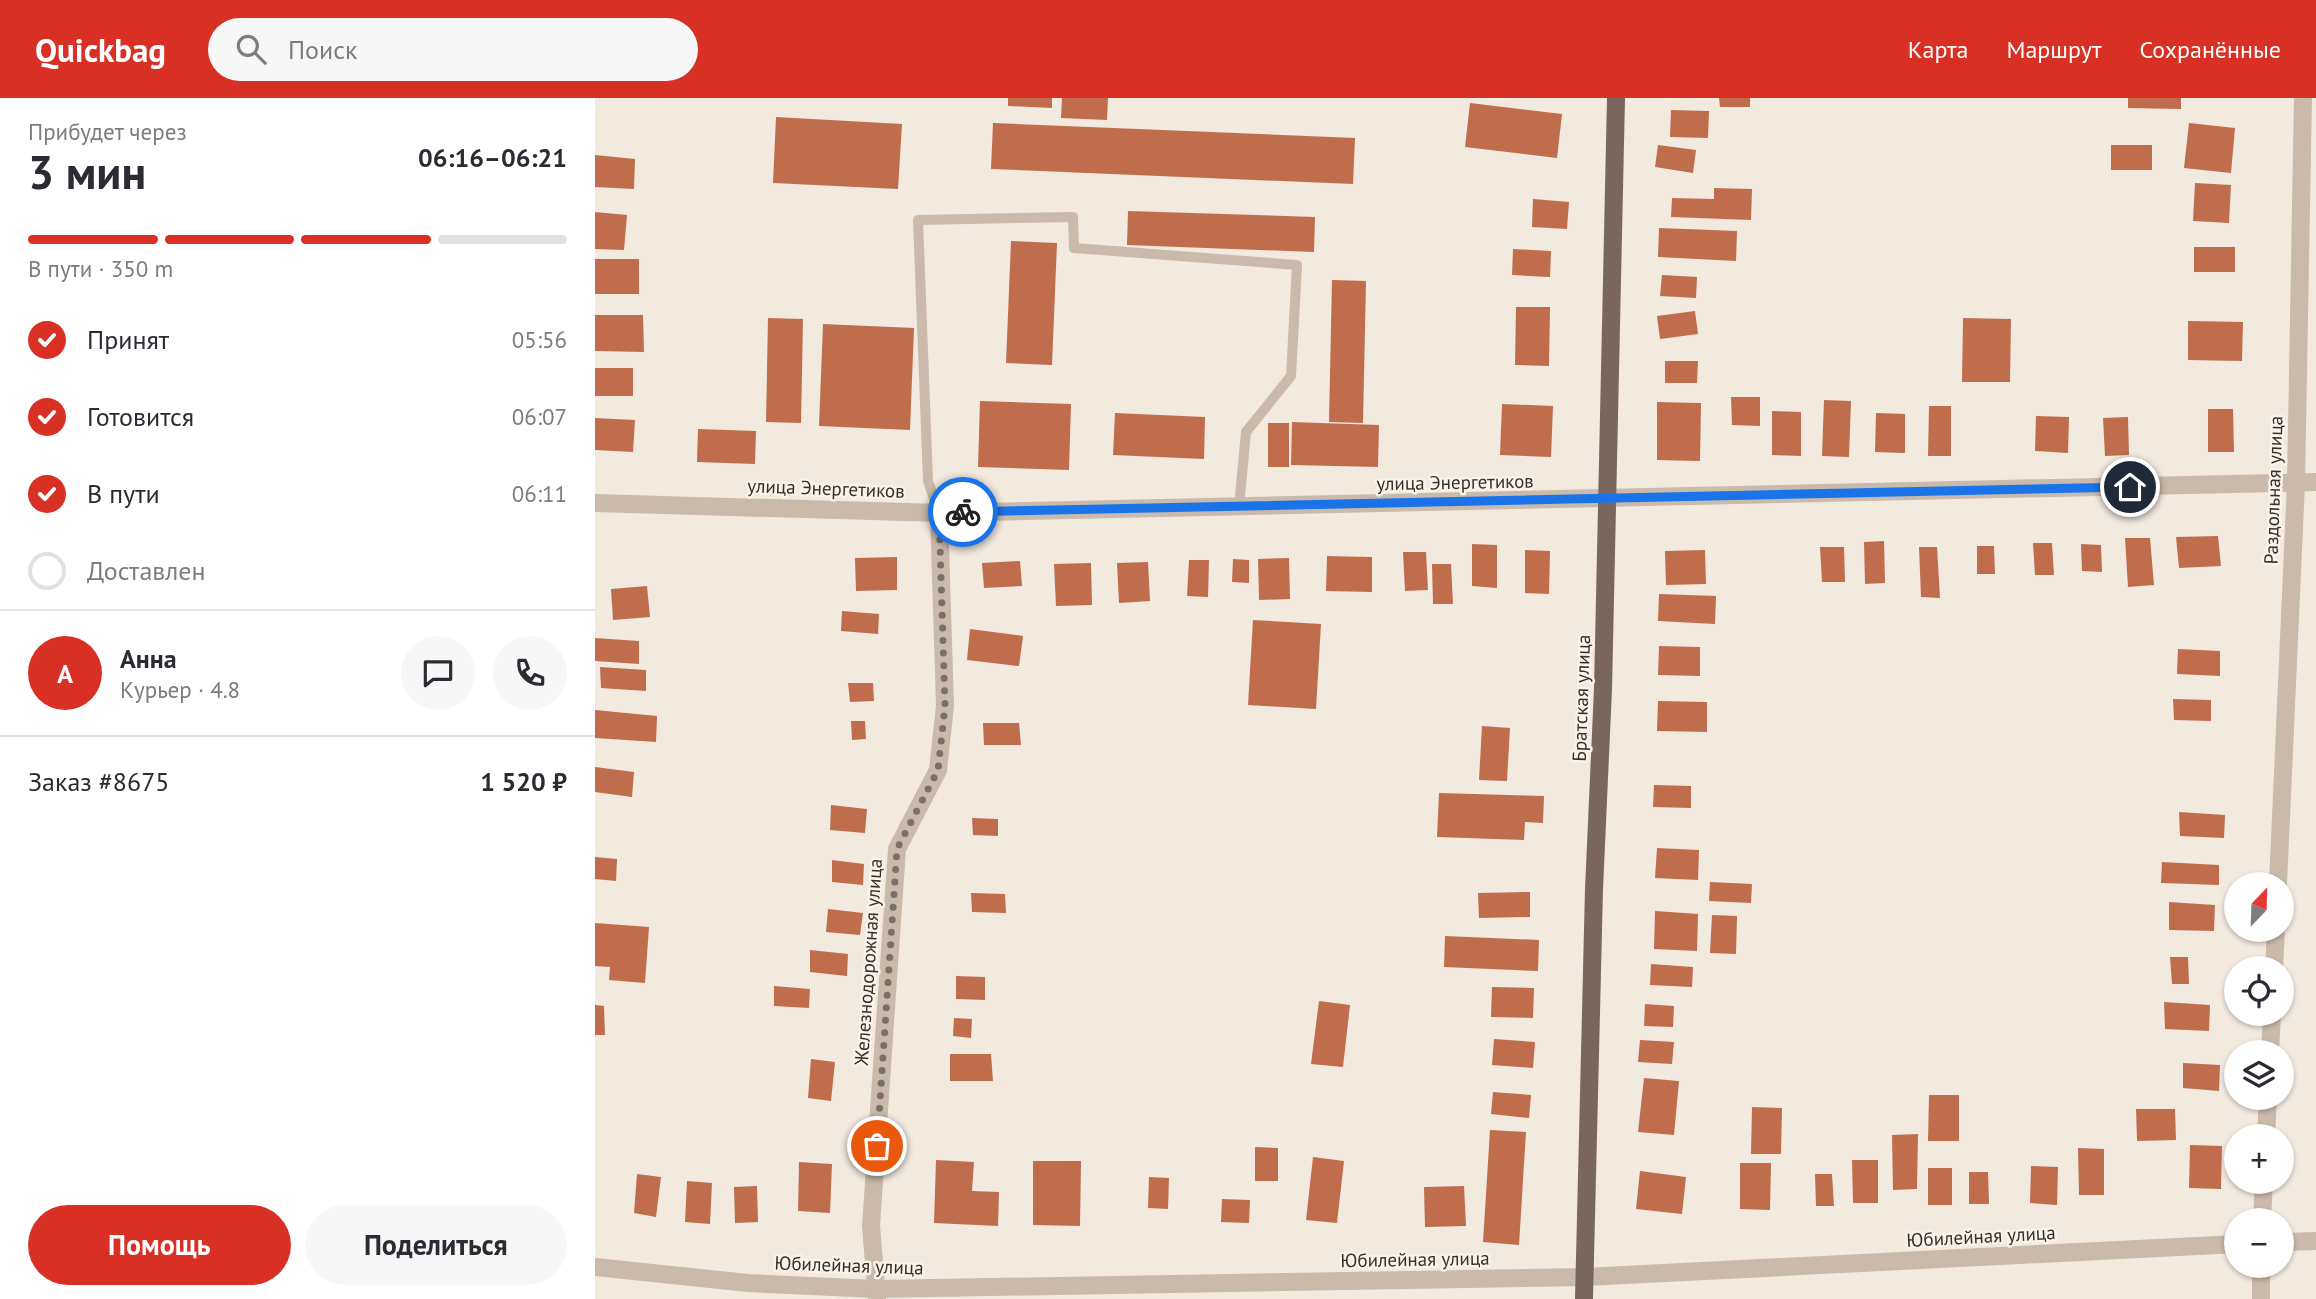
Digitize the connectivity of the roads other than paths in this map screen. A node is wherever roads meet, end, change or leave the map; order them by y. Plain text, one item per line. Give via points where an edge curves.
1 (1616, 98) edge
2 (2303, 98) edge
3 (2316, 482) edge
4 (2296, 483) junction
5 (1607, 500) junction
6 (595, 503) edge
7 (1239, 507) junction
8 (939, 513) junction
9 (2279, 872) edge
10 (2316, 1241) edge
11 (2294, 1242) edge
12 (2224, 1245) edge
13 (595, 1267) edge
14 (1585, 1277) junction
15 (2261, 1278) edge
16 (877, 1294) edge
17 (1584, 1299) edge
18 (2261, 1299) edge

1 - 5 main road, Братская улица
2 - 4 street, Раздольная улица
3 - 4 street, улица Энергетиков
4 - 5 street, улица Энергетиков
4 - 9 street, Раздольная улица
5 - 7 street, улица Энергетиков
5 - 14 main road, Братская улица
6 - 8 street, улица Энергетиков
7 - 8 street, улица Энергетиков
7 - 8 lane via 1246,432 1291,376 1297,265 1074,248 1073,217 918,220 928,481
8 - 16 street, Железнодорожная улица via 945,706 938,770 897,849 871,1226
10 - 11 street
12 - 14 street, Юбилейная улица
13 - 16 street, Юбилейная улица
14 - 16 street, Юбилейная улица
14 - 17 main road, Братская улица
15 - 18 street

